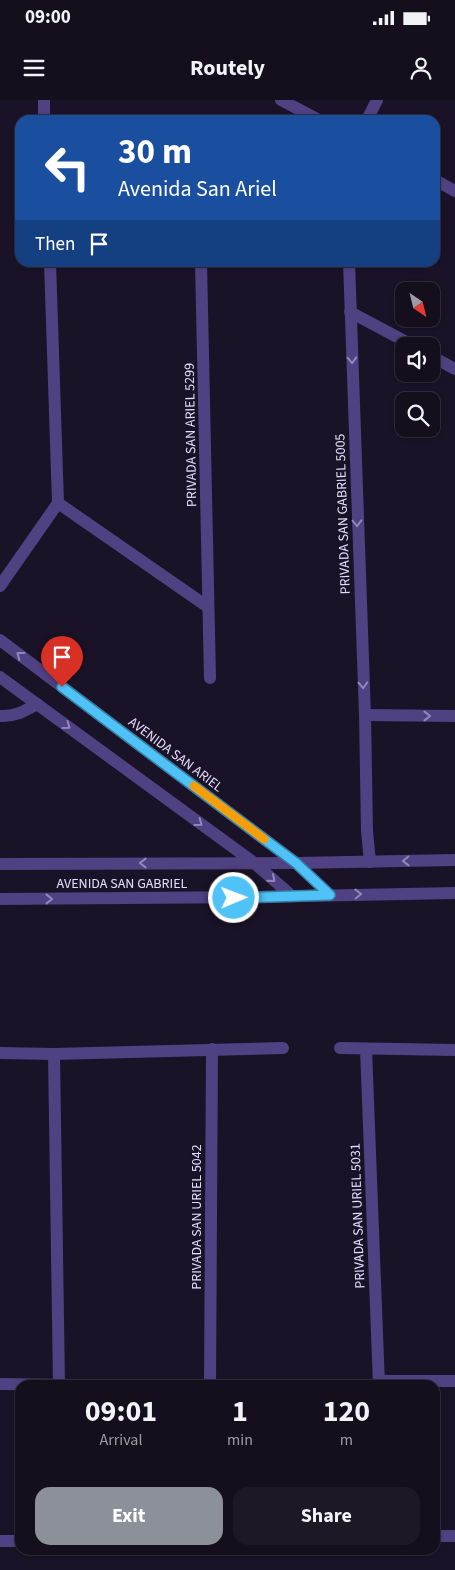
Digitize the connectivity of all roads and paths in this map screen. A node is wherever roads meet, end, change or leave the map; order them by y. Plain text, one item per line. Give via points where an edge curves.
1 (44, 100) edge
2 (281, 100) edge
3 (377, 100) edge
4 (44, 115) edge
5 (310, 115) edge
6 (370, 115) edge
7 (440, 183) edge
8 (455, 191) edge
9 (50, 267) edge
10 (201, 267) edge
11 (349, 267) edge
12 (350, 312) junction
13 (397, 337) edge
14 (440, 361) edge
15 (455, 369) edge
16 (58, 503) junction
17 (0, 586) edge
18 (208, 607) junction
19 (0, 640) edge
20 (0, 677) edge
21 (210, 678) dead end
22 (37, 704) junction
23 (364, 715) junction
24 (0, 716) edge
25 (455, 716) edge
26 (455, 860) edge
27 (253, 862) junction
28 (370, 862) junction
29 (296, 863) junction
30 (0, 864) edge
31 (455, 893) edge
32 (330, 895) junction
33 (292, 896) junction
34 (0, 899) edge
35 (283, 1048) dead end
36 (340, 1048) dead end
37 (366, 1049) junction
38 (212, 1050) junction
39 (455, 1050) edge
40 (0, 1053) edge
41 (54, 1054) junction
42 (59, 1380) edge
43 (210, 1380) edge
44 (379, 1380) edge
45 (440, 1381) edge
46 (455, 1381) edge
47 (0, 1384) edge
48 (15, 1384) edge
49 (440, 1536) edge
50 (455, 1536) edge
51 (0, 1541) edge
52 (15, 1541) edge

1 - 4 street
2 - 5 street
3 - 6 street
7 - 8 street
9 - 16 street
10 - 18 street, PRIVADA SAN ARIEL 5299
11 - 12 street, PRIVADA SAN GABRIEL 5005
12 - 13 street
12 -> 23 street, PRIVADA SAN GABRIEL 5005
14 - 15 street
16 - 17 street
16 - 18 street
18 - 21 street, PRIVADA SAN ARIEL 5299
29 -> 19 street, AVENIDA SAN ARIEL
20 - 22 street
22 - 24 street via 9,717
22 -> 27 street
23 -> 25 street
23 - 28 street, PRIVADA SAN GABRIEL 5005
26 -> 28 street, AVENIDA SAN GABRIEL
27 - 29 street, AVENIDA SAN GABRIEL
27 -> 30 street, AVENIDA SAN GABRIEL
27 -> 33 street
28 - 29 street, AVENIDA SAN GABRIEL
29 - 32 street, AVENIDA SAN ARIEL
32 -> 31 street, AVENIDA SAN GABRIEL
32 - 33 street, AVENIDA SAN GABRIEL
34 -> 33 street, AVENIDA SAN GABRIEL
35 - 38 street
36 - 37 street
37 - 39 street
37 - 44 street, PRIVADA SAN URIEL 5031
38 - 41 street
38 - 43 street, PRIVADA SAN URIEL 5042
40 - 41 street
41 - 42 street
45 - 46 street, PRIVADA SAN URIEL 5031
47 - 48 street
49 - 50 street
51 - 52 street

